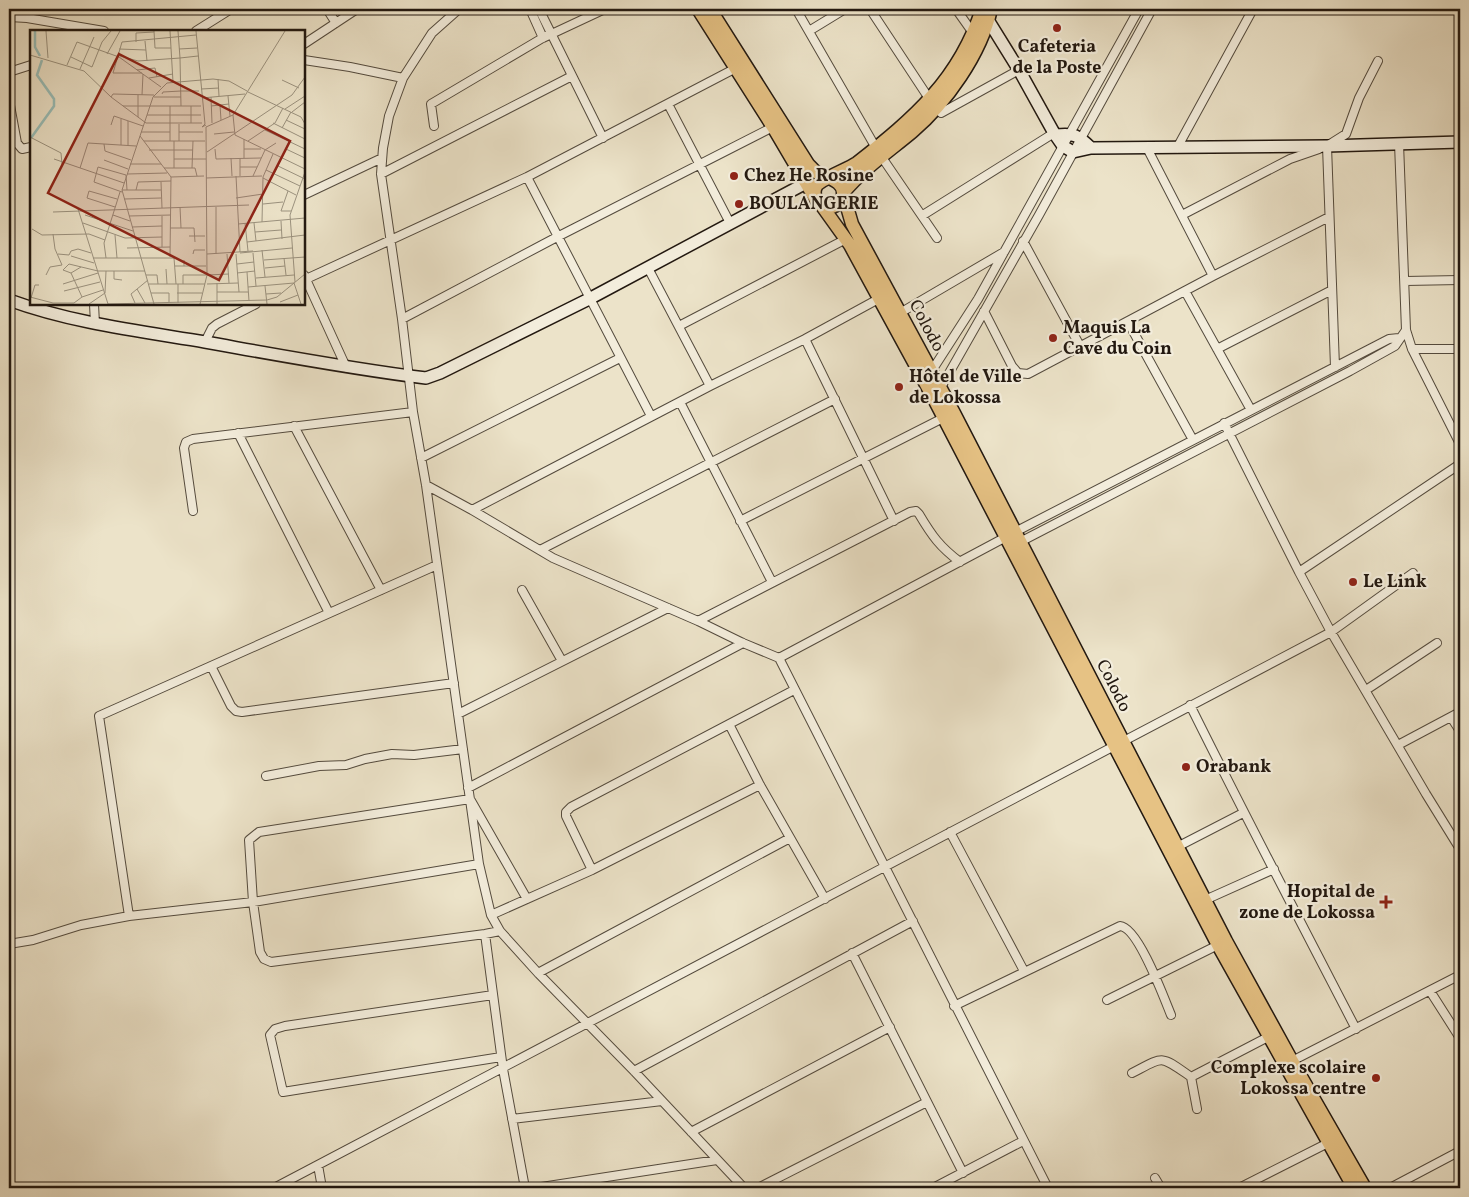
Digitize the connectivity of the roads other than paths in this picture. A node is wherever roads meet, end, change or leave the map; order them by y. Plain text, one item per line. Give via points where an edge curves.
1 (9, 9) edge
2 (13, 9) edge
3 (231, 9) edge
4 (327, 9) edge
5 (357, 9) edge
6 (459, 9) edge
7 (530, 9) edge
8 (539, 9) edge
9 (605, 9) edge
10 (698, 9) edge
11 (796, 9) edge
12 (845, 9) edge
13 (870, 9) edge
14 (956, 9) edge
15 (982, 9) edge
16 (1139, 9) edge
17 (1152, 9) edge
18 (1253, 9) edge
19 (1293, 9) edge
20 (714, 10) edge
21 (989, 15) edge
22 (9, 18) edge
23 (336, 23) junction
24 (83, 30) edge
25 (198, 30) edge
26 (810, 31) junction
27 (551, 33) junction
28 (973, 34) junction
29 (305, 43) edge
30 (305, 60) edge
31 (1378, 62) dead end
32 (30, 65) edge
33 (736, 68) junction
34 (1019, 70) junction
35 (9, 72) edge
36 (572, 76) junction
37 (403, 78) junction
38 (9, 100) edge
39 (668, 104) junction
40 (933, 104) junction
41 (434, 126) dead end
42 (773, 127) junction
43 (1055, 134) junction
44 (1075, 136) junction
45 (603, 138) junction
46 (1460, 142) edge
47 (1399, 143) junction
48 (1327, 146) junction
49 (30, 148) edge
50 (1091, 148) junction
51 (1147, 148) junction
52 (1177, 148) junction
53 (1068, 149) junction
54 (879, 152) junction
55 (382, 158) junction
56 (698, 164) junction
57 (381, 174) junction
58 (527, 177) junction
59 (829, 179) junction
60 (806, 183) junction
61 (844, 193) junction
62 (305, 195) edge
63 (819, 203) junction
64 (923, 215) junction
65 (1182, 216) junction
66 (1329, 217) junction
67 (730, 223) junction
68 (557, 237) junction
69 (937, 238) dead end
70 (846, 239) junction
71 (391, 241) junction
72 (1023, 241) junction
73 (1004, 252) junction
74 (648, 268) junction
75 (1213, 276) junction
76 (305, 278) edge
77 (305, 280) edge
78 (1460, 280) edge
79 (1405, 281) junction
80 (1332, 290) junction
81 (1186, 291) junction
82 (883, 296) junction
83 (589, 299) junction
84 (9, 300) edge
85 (94, 305) edge
86 (254, 305) edge
87 (984, 311) junction
88 (900, 312) junction
89 (402, 319) junction
90 (1128, 322) junction
91 (95, 324) junction
92 (679, 326) junction
93 (1406, 330) junction
94 (1399, 338) junction
95 (805, 339) junction
96 (205, 342) junction
97 (1080, 346) junction
98 (1217, 349) junction
99 (1412, 349) junction
100 (1460, 349) edge
101 (620, 358) junction
102 (346, 366) junction
103 (1335, 367) junction
104 (931, 372) junction
105 (409, 376) junction
106 (710, 386) junction
107 (940, 389) junction
108 (835, 399) junction
109 (680, 402) junction
110 (1251, 410) junction
111 (413, 412) junction
112 (651, 416) junction
113 (949, 416) junction
114 (1224, 424) junction
115 (294, 426) junction
116 (238, 433) junction
117 (1230, 434) junction
118 (1193, 440) junction
119 (1460, 444) edge
120 (421, 458) junction
121 (863, 459) junction
122 (711, 462) junction
123 (1460, 464) edge
124 (426, 485) junction
125 (472, 510) junction
126 (193, 511) dead end
127 (740, 521) junction
128 (894, 521) junction
129 (1014, 537) junction
130 (540, 550) junction
131 (960, 562) junction
132 (437, 565) junction
133 (1299, 572) junction
134 (1413, 573) dead end
135 (772, 582) junction
136 (381, 590) junction
137 (522, 590) dead end
138 (668, 608) junction
139 (329, 613) junction
140 (698, 620) junction
141 (1332, 632) junction
142 (743, 643) junction
143 (1437, 643) dead end
144 (778, 658) junction
145 (562, 661) junction
146 (211, 666) junction
147 (454, 683) junction
148 (794, 690) junction
149 (1366, 690) junction
150 (1190, 705) junction
151 (1460, 712) edge
152 (458, 714) junction
153 (1451, 717) junction
154 (729, 724) junction
155 (1460, 731) edge
156 (1117, 743) junction
157 (1398, 745) junction
158 (463, 749) junction
159 (266, 776) dead end
160 (760, 785) junction
161 (468, 788) junction
162 (470, 799) junction
163 (1243, 812) junction
164 (950, 832) junction
165 (790, 838) junction
166 (1177, 847) junction
167 (1460, 849) edge
168 (479, 864) junction
169 (885, 867) junction
170 (1274, 869) junction
171 (592, 870) junction
172 (826, 898) junction
173 (527, 899) junction
174 (1205, 900) junction
175 (253, 902) junction
176 (491, 915) junction
177 (129, 916) junction
178 (913, 921) junction
179 (500, 931) junction
180 (485, 934) junction
181 (9, 944) edge
182 (1218, 945) junction
183 (852, 953) junction
184 (1024, 971) junction
185 (538, 973) junction
186 (1156, 975) junction
187 (1460, 975) edge
188 (1430, 991) junction
189 (493, 995) junction
190 (1107, 1000) dead end
191 (954, 1006) junction
192 (1171, 1016) dead end
193 (587, 1024) junction
194 (890, 1027) junction
195 (1356, 1029) junction
196 (1268, 1037) junction
197 (1460, 1038) edge
198 (502, 1057) junction
199 (1292, 1061) junction
200 (503, 1069) junction
201 (634, 1071) junction
202 (1132, 1073) dead end
203 (1191, 1076) junction
204 (662, 1101) junction
205 (927, 1102) junction
206 (1197, 1109) dead end
207 (512, 1119) junction
208 (691, 1132) junction
209 (1023, 1141) junction
210 (1328, 1142) junction
211 (1460, 1151) edge
212 (717, 1160) junction
213 (318, 1165) junction
214 (962, 1173) junction
215 (1155, 1178) dead end
216 (274, 1188) edge
217 (322, 1188) edge
218 (525, 1188) edge
219 (535, 1188) edge
220 (744, 1188) edge
221 (758, 1188) edge
222 (933, 1188) edge
223 (1048, 1188) edge
224 (1161, 1188) edge
225 (1239, 1188) edge
226 (1354, 1188) edge
227 (1365, 1188) edge
228 (1390, 1188) edge

1 - 2 street
3 - 25 street
4 - 23 street
5 - 23 street
6 - 37 street via 432,33
7 - 27 street via 544,38
8 - 27 street
9 - 27 street
10 - 33 main road, Colodo
11 - 26 street
12 - 26 street
13 - 40 street
14 - 28 street
15 - 28 main road
16 - 44 street
17 - 44 street
18 - 19 street
18 - 52 street
20 - 59 main road via 808,164
21 - 34 main road
21 - 40 main road via 965,69
22 - 24 street via 27,18
23 - 29 street
26 - 54 street
27 - 36 street
27 - 41 street via 431,104
28 - 40 main road
30 - 37 street
31 - 48 street via 1359,98 1346,134
32 - 35 street
33 - 39 street
33 - 42 main road, Colodo
34 - 40 street via 941,113
34 - 43 main road
36 - 45 street
36 - 57 street
37 - 55 street via 389,116
38 - 49 street via 17,143 22,149
39 - 45 street
39 - 56 street
40 - 54 main road via 902,126
42 - 56 street
42 - 60 main road, Colodo
43 - 44 main road
43 - 53 main road
43 - 64 street
44 - 50 main road
44 - 53 street
44 - 53 street
45 - 58 street
46 - 47 main road
47 - 48 main road
47 - 79 street
48 - 52 main road
48 - 65 street via 1290,159
48 - 66 street
50 - 51 main road
50 - 53 main road
51 - 52 main road
51 - 65 street
53 - 72 street
53 - 73 street
54 - 59 main road
54 - 61 main road
54 - 64 street
55 - 57 street
55 - 62 street
56 - 67 street
56 - 68 street
57 - 71 street
58 - 68 street
58 - 71 street
59 - 61 main road via 836,180
59 - 63 main road via 816,186 814,194
60 - 63 main road, Colodo
60 - 67 main road
61 - 63 main road via 836,206 829,208
61 - 82 main road, Colodo via 856,234
63 - 70 main road, Colodo
64 - 69 street
65 - 75 street
66 - 75 street
66 - 80 street
67 - 74 main road
68 - 83 street
68 - 89 street
70 - 82 main road, Colodo
70 - 92 street
71 - 76 street
71 - 89 street
72 - 87 street
72 - 97 street
73 - 88 street
73 - 104 street
74 - 83 main road
74 - 92 street
75 - 81 street
77 - 102 street
78 - 79 street
79 - 93 street
80 - 98 street
80 - 103 street
81 - 90 street
81 - 98 street
82 - 88 main road, Colodo
82 - 95 street
82 - 113 main road, Colodo
83 - 101 street
83 - 105 main road via 432,376
84 - 91 main road
85 - 91 street
86 - 96 street via 217,324
87 - 97 street via 1018,374 1028,374
87 - 107 street
88 - 104 main road, Colodo
89 - 105 street
90 - 97 street
90 - 118 street
91 - 96 main road
92 - 106 street
93 - 94 street
93 - 99 street
94 - 103 street via 1389,339
94 - 117 street via 1395,346
95 - 106 street
95 - 108 street
96 - 102 main road
98 - 110 street
99 - 100 street
99 - 119 street
101 - 112 street
101 - 120 street
102 - 105 main road
103 - 110 street
104 - 107 main road, Colodo
105 - 111 street
106 - 109 street
107 - 113 main road, Colodo
108 - 121 street
108 - 122 street
109 - 112 street
109 - 122 street
110 - 114 street
111 - 115 street
111 - 120 street
112 - 125 street
113 - 121 street
113 - 129 main road, Colodo
114 - 117 street
114 - 118 street
115 - 116 street
115 - 136 street
116 - 126 street via 186,442 184,448
116 - 139 street
117 - 129 street
117 - 133 street
118 - 129 street
120 - 124 street
121 - 127 street
121 - 128 street
122 - 127 street
122 - 130 street
123 - 133 street
124 - 125 street
124 - 132 street
125 - 130 street
127 - 135 street
128 - 131 street via 916,511 940,546
128 - 135 street
129 - 131 street
129 - 156 main road, Colodo
130 - 138 street
131 - 144 street
132 - 136 street
132 - 147 street
133 - 141 street
134 - 141 street
135 - 140 street
136 - 139 street
137 - 145 street
138 - 140 street
138 - 145 street
139 - 146 street
140 - 142 street
141 - 149 street
141 - 150 street
142 - 144 street
142 - 161 street
143 - 149 street
144 - 148 street
145 - 152 street
146 - 147 street via 231,706 242,712
146 - 177 street via 98,716
147 - 152 street
148 - 154 street
148 - 169 street
149 - 157 street
150 - 156 street
150 - 163 street
151 - 153 street
152 - 158 street
153 - 155 street
153 - 157 street
154 - 160 street
154 - 171 street via 566,812
156 - 164 street
156 - 166 main road, Colodo
156 - 182 main road, Colodo
157 - 167 street
158 - 159 street via 414,755 392,754 346,765 319,766
158 - 161 street
160 - 165 street
160 - 171 street
161 - 162 street
162 - 168 street
162 - 173 street
162 - 175 street via 259,832 249,840
163 - 166 street
163 - 170 street
164 - 169 street
164 - 184 street
165 - 172 street
165 - 185 street
166 - 174 main road, Colodo
168 - 175 street
168 - 176 street
169 - 172 street
169 - 178 street
170 - 174 street
170 - 195 street
171 - 173 street
172 - 193 street
173 - 176 street
174 - 199 main road, Colodo
175 - 177 street
175 - 180 street via 260,952 271,962
176 - 179 street
177 - 181 street
178 - 183 street
178 - 191 street
179 - 180 street
179 - 185 street
180 - 189 street
182 - 186 street
182 - 196 main road, Colodo
183 - 194 street
183 - 201 street
184 - 186 street via 1125,926
184 - 191 street
185 - 193 street
186 - 190 street
186 - 192 street
187 - 188 street
188 - 195 street
188 - 197 street
189 - 198 street
189 - 198 street via 285,1026 275,1029 270,1035 282,1092
191 - 209 street
193 - 200 street
193 - 201 street
194 - 205 street
194 - 208 street
195 - 199 street
196 - 203 street
196 - 210 main road, Colodo
198 - 200 street
199 - 227 main road, Colodo
200 - 207 street
200 - 213 street
201 - 204 street
202 - 203 street via 1166,1059
203 - 206 street
204 - 207 street
204 - 208 street
205 - 214 street
205 - 221 street
207 - 218 street
208 - 212 street
209 - 214 street
209 - 223 street
210 - 225 street
210 - 226 main road, Colodo
211 - 228 street
212 - 219 street
212 - 220 street
213 - 216 street
213 - 217 street
214 - 222 street
215 - 224 street

